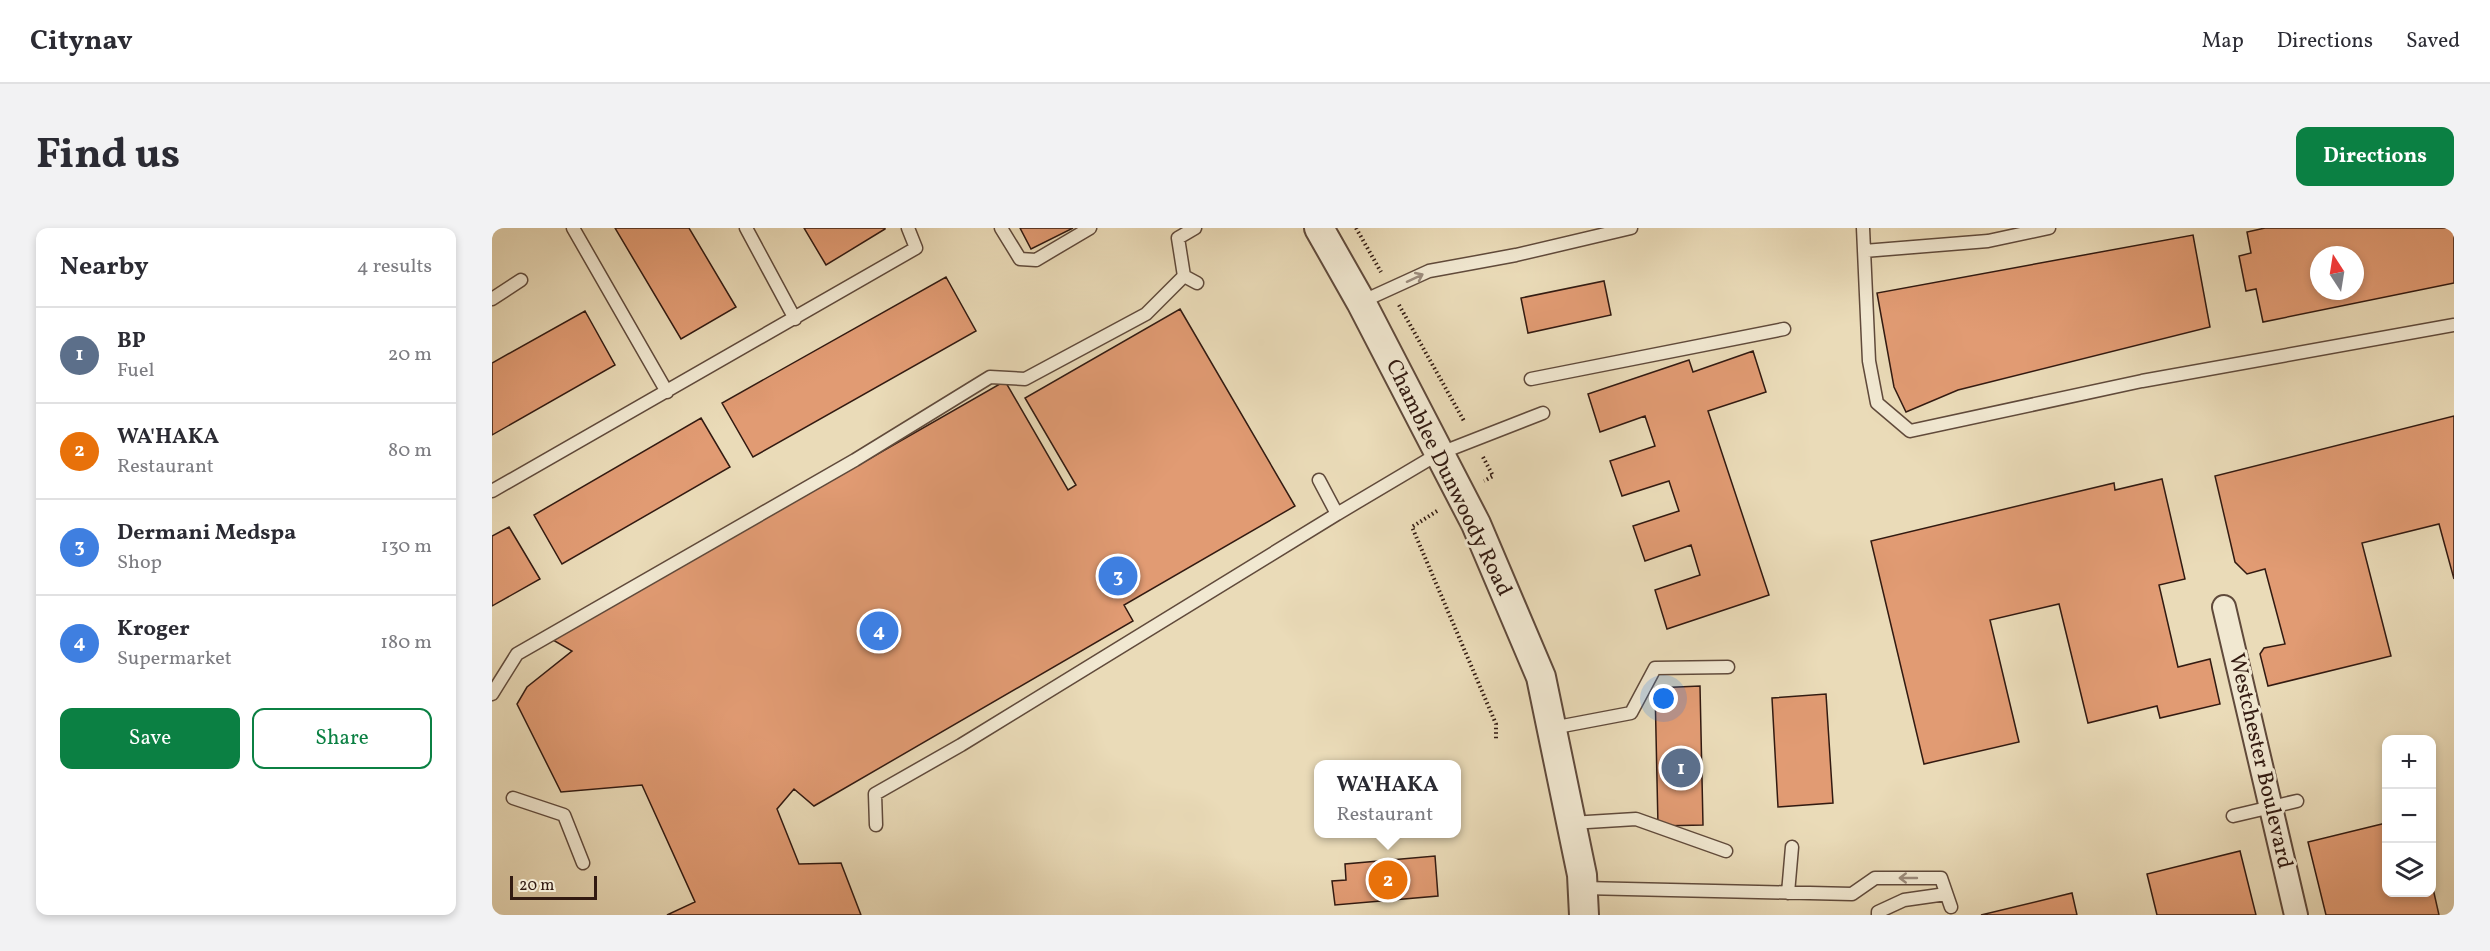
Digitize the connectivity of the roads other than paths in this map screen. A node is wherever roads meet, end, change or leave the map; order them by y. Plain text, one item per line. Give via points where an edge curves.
1 (573, 228) edge
2 (746, 228) edge
3 (908, 228) edge
4 (1001, 228) edge
5 (1090, 228) edge
6 (1196, 228) edge
7 (1319, 228) edge
8 (1631, 228) edge
9 (1863, 228) edge
10 (2049, 228) edge
11 (1864, 251) junction
12 (1185, 276) junction
13 (520, 280) dead end
14 (1197, 283) dead end
15 (492, 299) edge
16 (1361, 302) junction
17 (795, 318) junction
18 (2454, 325) edge
19 (1784, 329) dead end
20 (1531, 379) dead end
21 (667, 392) junction
22 (1543, 413) dead end
23 (1438, 454) junction
24 (1319, 480) dead end
25 (492, 491) edge
26 (1337, 514) junction
27 (2224, 607) dead end
28 (1728, 667) dead end
29 (492, 694) edge
30 (1552, 728) junction
31 (513, 798) dead end
32 (2297, 801) dead end
33 (2269, 807) junction
34 (2233, 816) dead end
35 (1571, 823) junction
36 (876, 825) dead end
37 (1792, 847) dead end
38 (1726, 852) dead end
39 (583, 863) dead end
40 (1788, 892) junction
41 (1946, 894) junction
42 (1583, 902) edge
43 (1951, 908) dead end
44 (1878, 915) edge
45 (2296, 915) edge

1 - 21 lane
2 - 17 lane
3 - 17 lane via 916,248
4 - 5 lane via 1020,259 1036,260
6 - 12 lane via 1179,238
7 - 16 street, Chamblee Dunwoody Road
16 -> 8 lane via 1429,271
9 - 11 lane
10 - 11 lane via 1988,241
11 - 18 lane via 1869,361 1877,403 1910,431 2142,381
12 - 14 lane
12 - 29 lane via 1146,314 1025,379 990,376 855,460 517,654
13 - 15 lane
16 - 23 street, Chamblee Dunwoody Road
17 - 21 lane
19 - 20 lane
21 - 25 lane
22 - 23 lane
23 - 26 lane
23 - 30 street, Chamblee Dunwoody Road via 1476,524 1541,677
24 - 26 lane
26 - 36 lane via 875,794
27 - 33 street, Westchester Boulevard
28 - 30 lane via 1654,668 1630,713
30 - 35 street, Chamblee Dunwoody Road
31 - 39 lane via 564,815
32 - 33 lane
33 - 34 lane
33 - 45 street, Westchester Boulevard
35 - 38 lane via 1636,819
35 - 42 street, Chamblee Dunwoody Road
37 - 40 lane
41 -> 40 lane via 1941,878 1875,878 1852,894
40 - 42 lane
41 - 43 lane
41 - 44 lane via 1904,900

